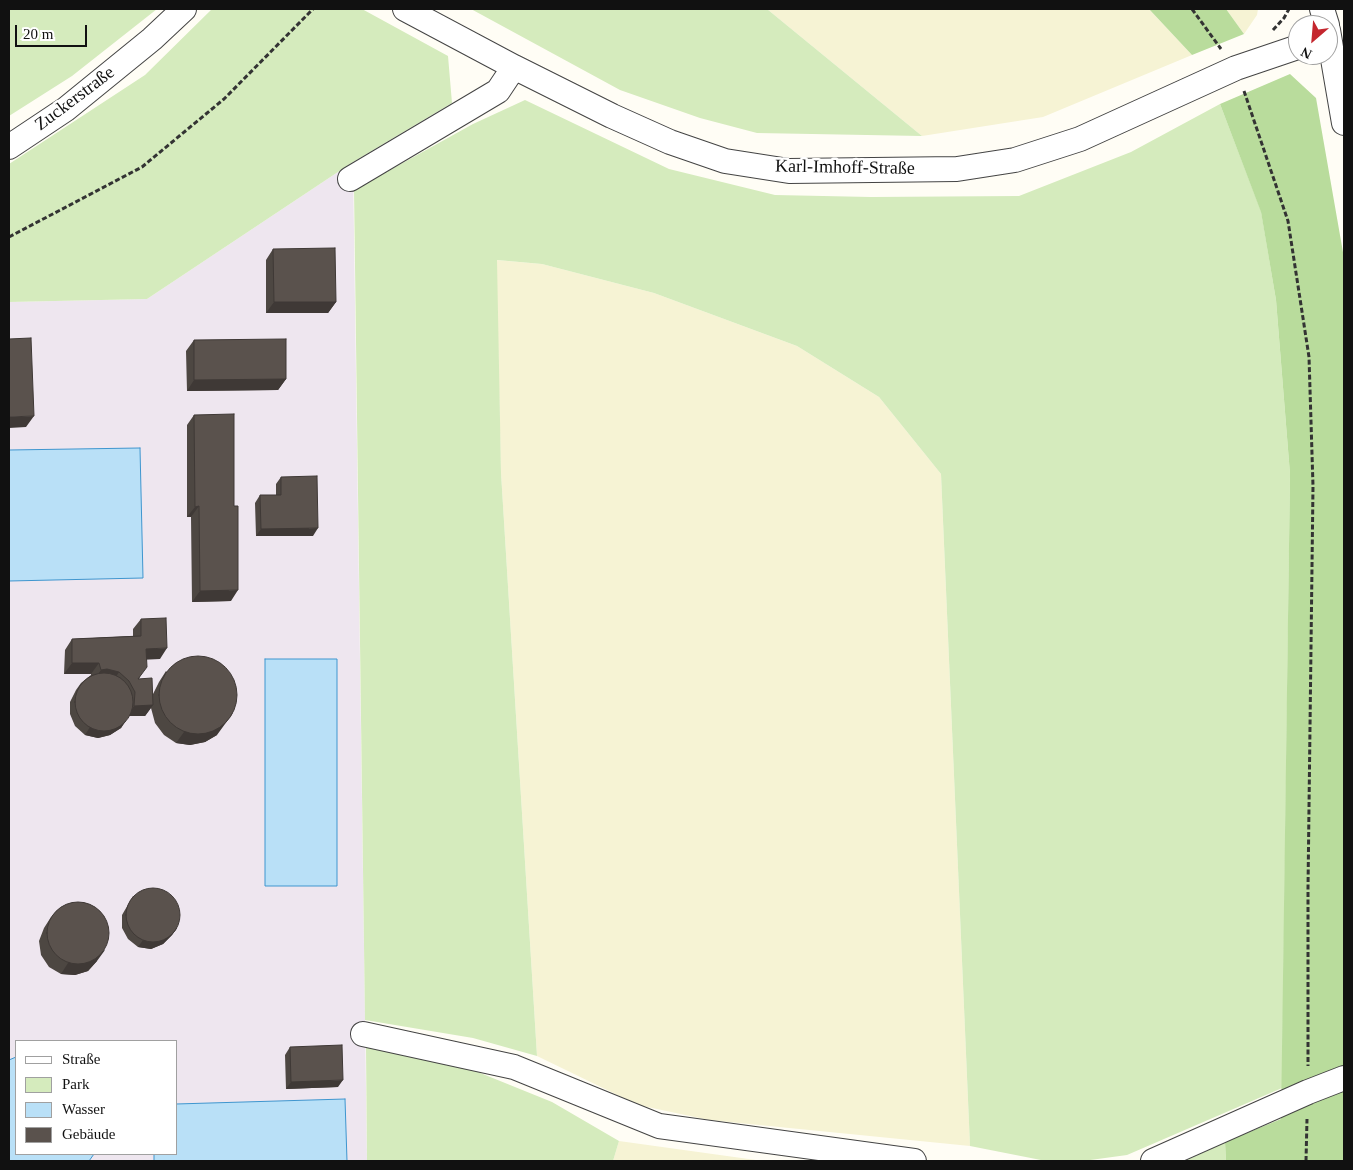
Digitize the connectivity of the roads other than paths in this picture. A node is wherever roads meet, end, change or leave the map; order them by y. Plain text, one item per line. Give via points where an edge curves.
1 (184, 9) edge
2 (405, 9) edge
3 (1288, 50) edge
4 (1336, 65) edge
5 (514, 67) junction
6 (1344, 123) edge
7 (9, 147) edge
8 (350, 179) dead end
9 (363, 1034) dead end
10 (1344, 1078) edge
11 (914, 1161) edge
12 (1153, 1161) edge

1 - 7 street, Zuckerstraße via 66,109
2 - 5 street, Karl-Imhoff-Straße
3 - 5 street, Karl-Imhoff-Straße via 1236,68 1080,139 1015,160 957,169 789,171 724,161 670,142
4 - 6 street
5 - 8 street via 498,91
9 - 11 street via 514,1067 658,1126
10 - 12 street

